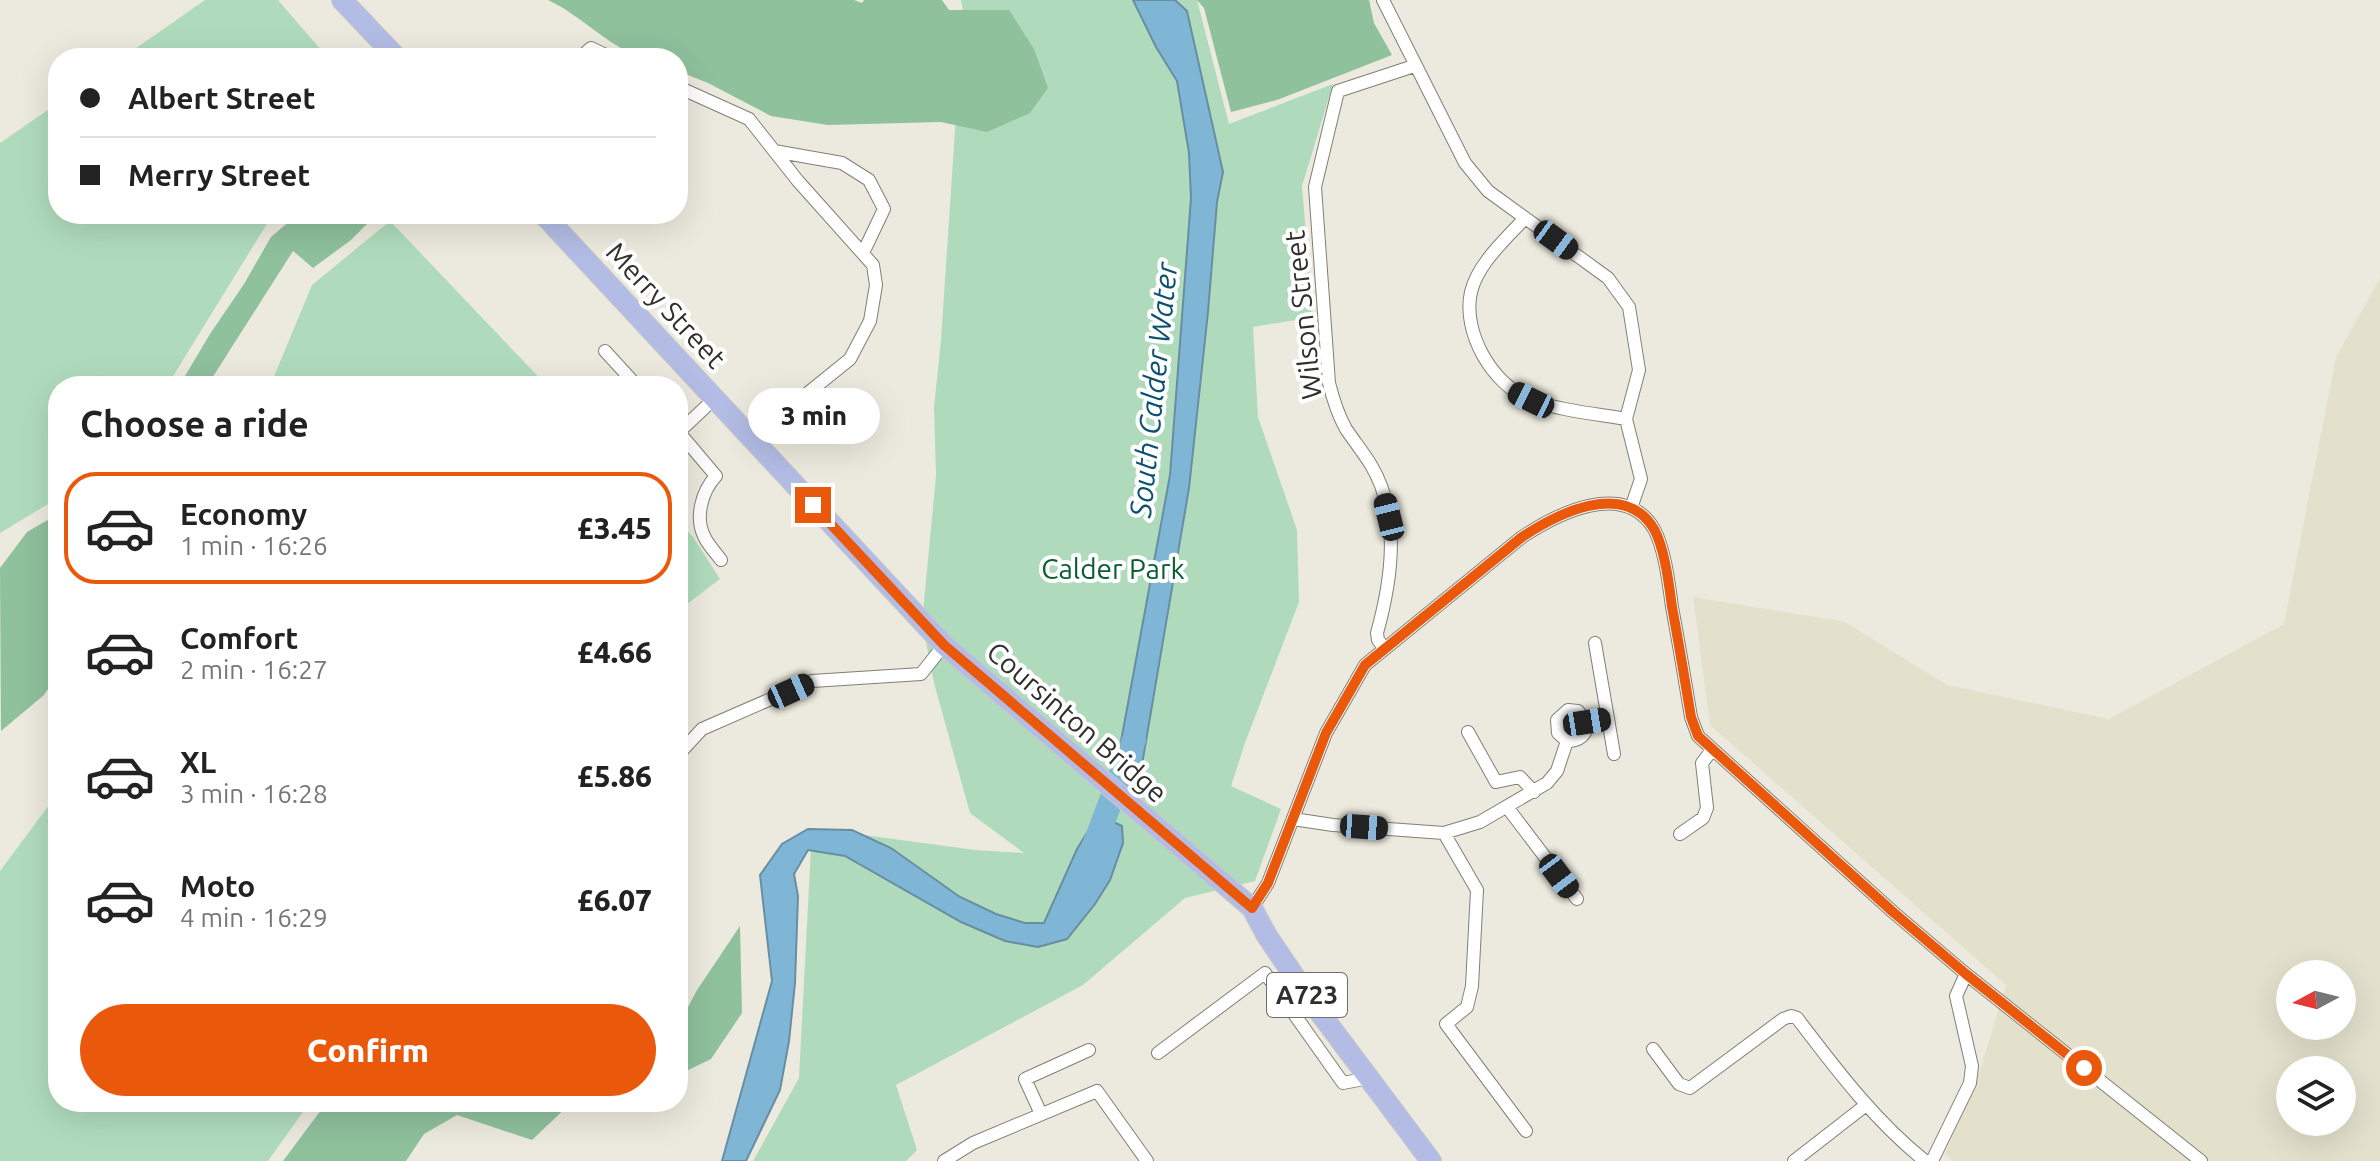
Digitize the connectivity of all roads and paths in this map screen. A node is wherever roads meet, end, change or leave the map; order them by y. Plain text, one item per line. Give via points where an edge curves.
1 (342, 0) edge
2 (1383, 0) edge
3 (388, 48) edge
4 (1414, 66) junction
5 (688, 92) edge
6 (774, 151) junction
7 (1525, 218) junction
8 (552, 224) edge
9 (863, 253) junction
10 (605, 351) dead end
11 (628, 376) edge
12 (714, 399) junction
13 (1626, 419) junction
14 (688, 424) edge
15 (751, 439) junction
16 (688, 443) edge
17 (1631, 508) junction
18 (721, 560) dead end
19 (1595, 643) dead end
20 (944, 645) junction
21 (1385, 649) junction
22 (1608, 719) junction
23 (1587, 722) junction
24 (1468, 732) dead end
25 (1567, 741) junction
26 (688, 744) edge
27 (1712, 750) junction
28 (1614, 754) dead end
29 (1534, 792) junction
30 (1507, 807) junction
31 (1293, 819) junction
32 (1444, 833) junction
33 (1680, 834) dead end
34 (1577, 899) dead end
35 (1252, 908) junction
36 (1966, 974) junction
37 (1653, 1049) dead end
38 (1089, 1050) dead end
39 (1158, 1053) dead end
40 (1369, 1078) junction
41 (1866, 1105) junction
42 (1041, 1114) junction
43 (1526, 1131) dead end
44 (944, 1161) edge
45 (1147, 1161) edge
46 (1431, 1161) edge
47 (1794, 1161) edge
48 (1925, 1161) edge
49 (1932, 1161) edge
50 (2201, 1161) edge

1 - 3 main road
2 - 4 street
4 - 7 street via 1465,163 1488,191
4 - 21 street, Wilson Street via 1338,91 1315,187 1329,383 1345,427 1377,478 1389,517 1388,588 1377,633
5 - 6 street via 749,119
6 - 9 street
6 - 9 street via 842,163 869,180 884,209
7 - 13 street via 1608,278 1629,307 1639,370
7 - 13 street via 1494,252 1472,292 1474,332 1487,364 1513,391 1531,400
8 - 12 main road, Merry Street / A723
9 - 15 street via 873,265 876,285 870,321 850,359
10 - 11 street
12 - 14 street
12 - 15 main road, Merry Street / A723
13 - 17 street via 1641,479
15 - 20 main road, Merry Street / A723
16 - 18 street via 716,476 707,485 700,517 704,538
17 - 21 street via 1596,504 1544,523
17 - 27 street via 1658,538 1691,717 1698,736
19 - 22 street
20 - 26 street via 921,674 812,681 702,729
20 - 35 main road, Coursinton Bridge / A723
21 - 31 street via 1365,665 1326,733
22 - 23 street
22 - 28 street
23 - 25 street via 1584,736
23 - 25 street via 1573,710 1560,716 1558,733
24 - 29 street via 1496,782 1520,777
25 - 29 street via 1557,771
27 - 33 street via 1702,763 1707,808 1703,818
27 - 36 street
29 - 30 street
30 - 32 street
30 - 34 street
31 - 32 street
31 - 35 street via 1268,883
32 - 43 street via 1477,890 1470,996 1467,1007 1446,1024
35 - 40 main road, A723 via 1282,959
36 - 49 street via 1956,996 1972,1066 1970,1083
36 - 50 street
37 - 41 street via 1679,1084 1690,1088 1791,1016
38 - 42 street via 1025,1079
39 - 40 street via 1265,973 1343,1083
40 - 46 main road, A723
41 - 47 street
41 - 48 street
42 - 44 street
42 - 45 street via 1097,1091

